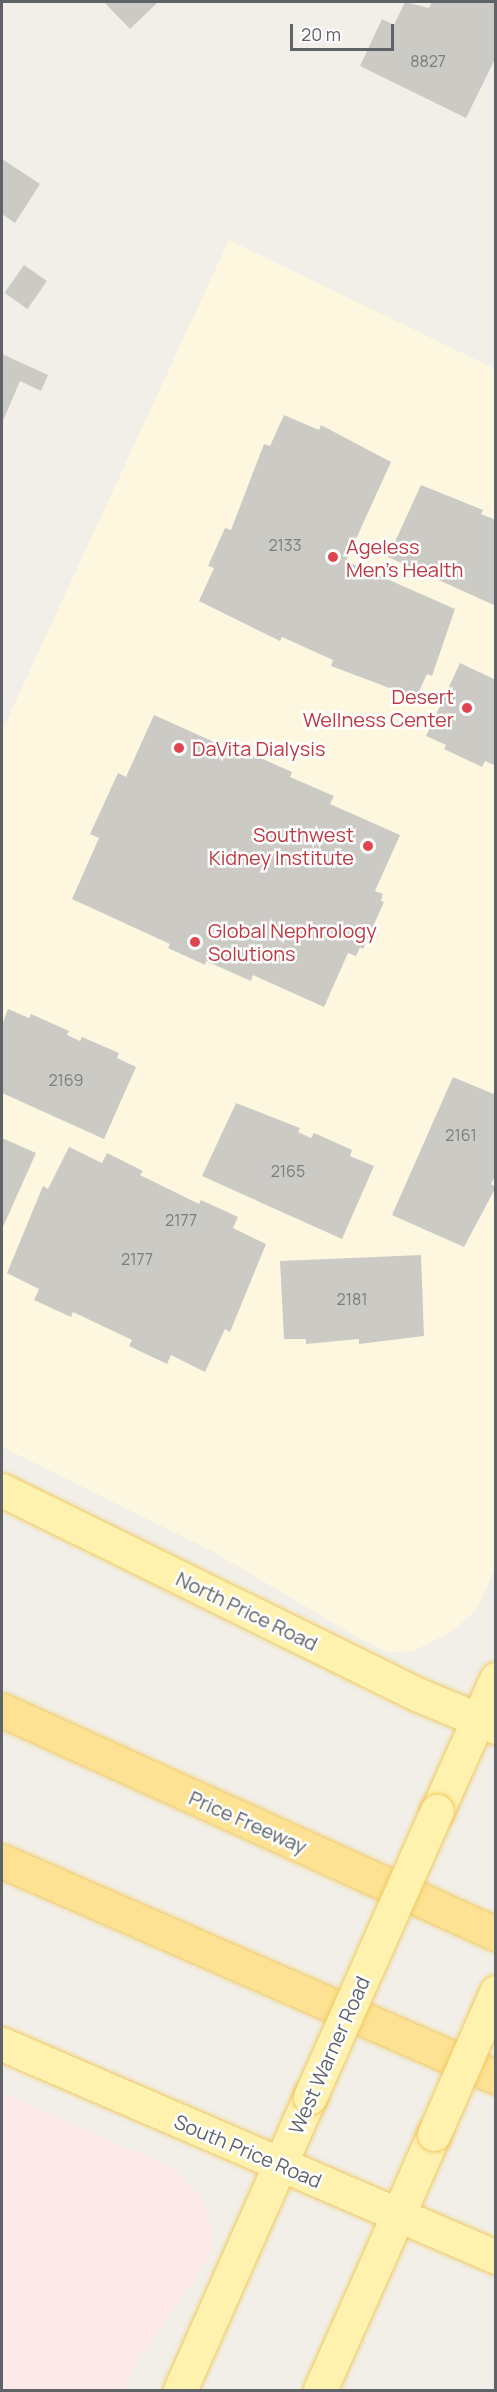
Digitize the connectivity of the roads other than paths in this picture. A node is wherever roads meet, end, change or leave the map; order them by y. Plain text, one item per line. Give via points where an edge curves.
1 (2, 1490) edge
2 (495, 1679) edge
3 (2, 1710) edge
4 (487, 1723) edge
5 (2, 1861) edge
6 (495, 1934) edge
7 (495, 1992) edge
8 (2, 2044) edge
9 (495, 2077) edge
10 (279, 2166) junction
11 (399, 2216) junction
12 (495, 2257) edge
13 (180, 2391) edge
14 (320, 2391) edge

1 - 4 main road, North Price Road via 419,1695
2 - 4 main road, West Warner Road
3 - 6 highway, Price Freeway
4 - 10 main road, West Warner Road, bridge via 442,1798
5 - 9 highway
7 - 11 main road, bridge
8 - 10 main road, South Price Road
10 - 11 main road, South Price Road
10 - 13 main road, West Warner Road
11 - 12 main road, South Price Road
11 - 14 main road

